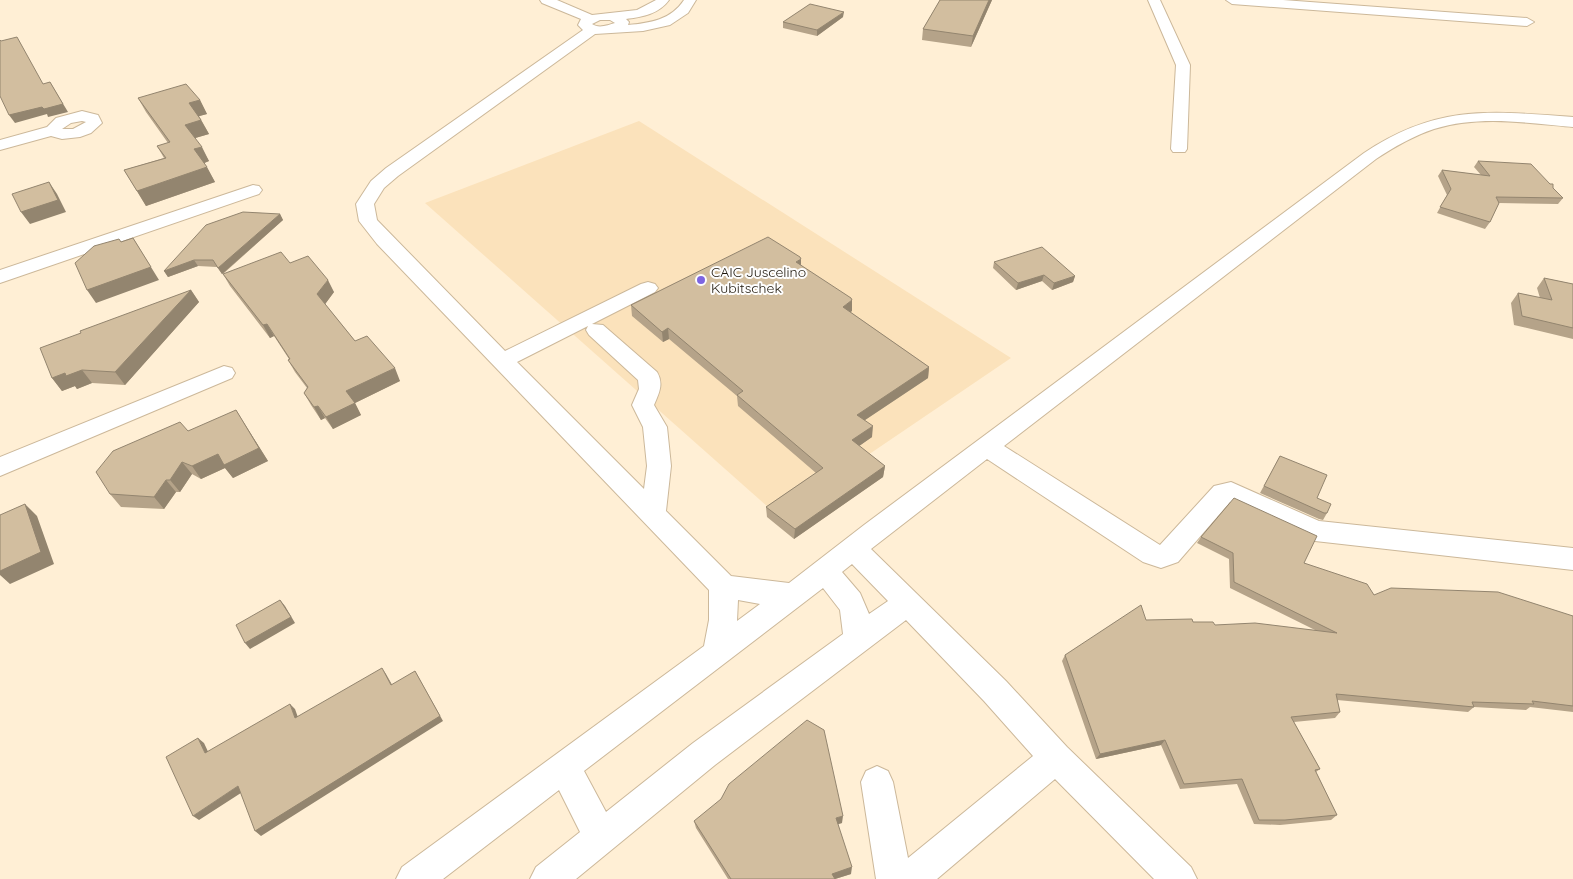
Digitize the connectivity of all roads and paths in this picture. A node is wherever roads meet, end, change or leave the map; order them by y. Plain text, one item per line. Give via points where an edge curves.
1 (546, 0) edge
2 (663, 0) edge
3 (690, 0) edge
4 (1154, 0) edge
5 (1232, 0) edge
6 (1250, 1) edge
7 (1447, 4) dead end
8 (643, 12) junction
9 (615, 17) junction
10 (1467, 18) junction
11 (670, 20) junction
12 (1527, 22) dead end
13 (597, 26) junction
14 (1573, 122) edge
15 (53, 130) dead end
16 (0, 146) edge
17 (1179, 149) dead end
18 (253, 190) dead end
19 (0, 277) edge
20 (648, 288) dead end
21 (596, 330) dead end
22 (502, 361) junction
23 (224, 373) dead end
24 (987, 447) junction
25 (0, 467) edge
26 (653, 515) junction
27 (853, 548) junction
28 (1573, 559) edge
29 (824, 571) junction
30 (723, 586) junction
31 (794, 594) junction
32 (908, 602) junction
33 (857, 640) junction
34 (716, 653) junction
35 (1056, 758) junction
36 (564, 767) junction
37 (877, 782) dead end
38 (601, 837) junction
39 (414, 879) edge
40 (548, 879) edge
41 (894, 879) edge
42 (910, 879) edge
43 (1178, 879) edge

1 - 13 street
2 - 8 street
3 - 11 street via 681,14
4 - 17 street via 1183,66
5 - 6 street
6 - 10 street
7 - 10 street
8 - 9 street
8 - 11 street
9 - 13 street via 607,16
9 - 13 street via 622,22 621,26
10 - 12 street
11 - 13 street via 657,26
13 - 22 street via 392,172 377,185 365,204 368,221 384,240
14 - 24 street via 1456,120 1401,136 1287,216
15 - 16 street
18 - 19 street
20 - 22 street
21 - 26 street via 649,377 650,389 643,405 655,427 659,466
22 - 26 street
23 - 25 street
24 - 27 street
24 - 28 street via 1161,557 1169,554 1223,493 1231,492 1315,531
26 - 30 street
27 - 29 street
27 - 32 street
29 - 31 street
29 - 33 street via 844,590 857,616
30 - 31 street
30 - 34 street via 725,610
31 - 34 street
32 - 33 street
32 - 35 street
33 - 38 street via 704,754
34 - 36 street
35 - 42 street
35 - 43 street
36 - 38 street
36 - 39 street
37 - 41 street
38 - 40 street

